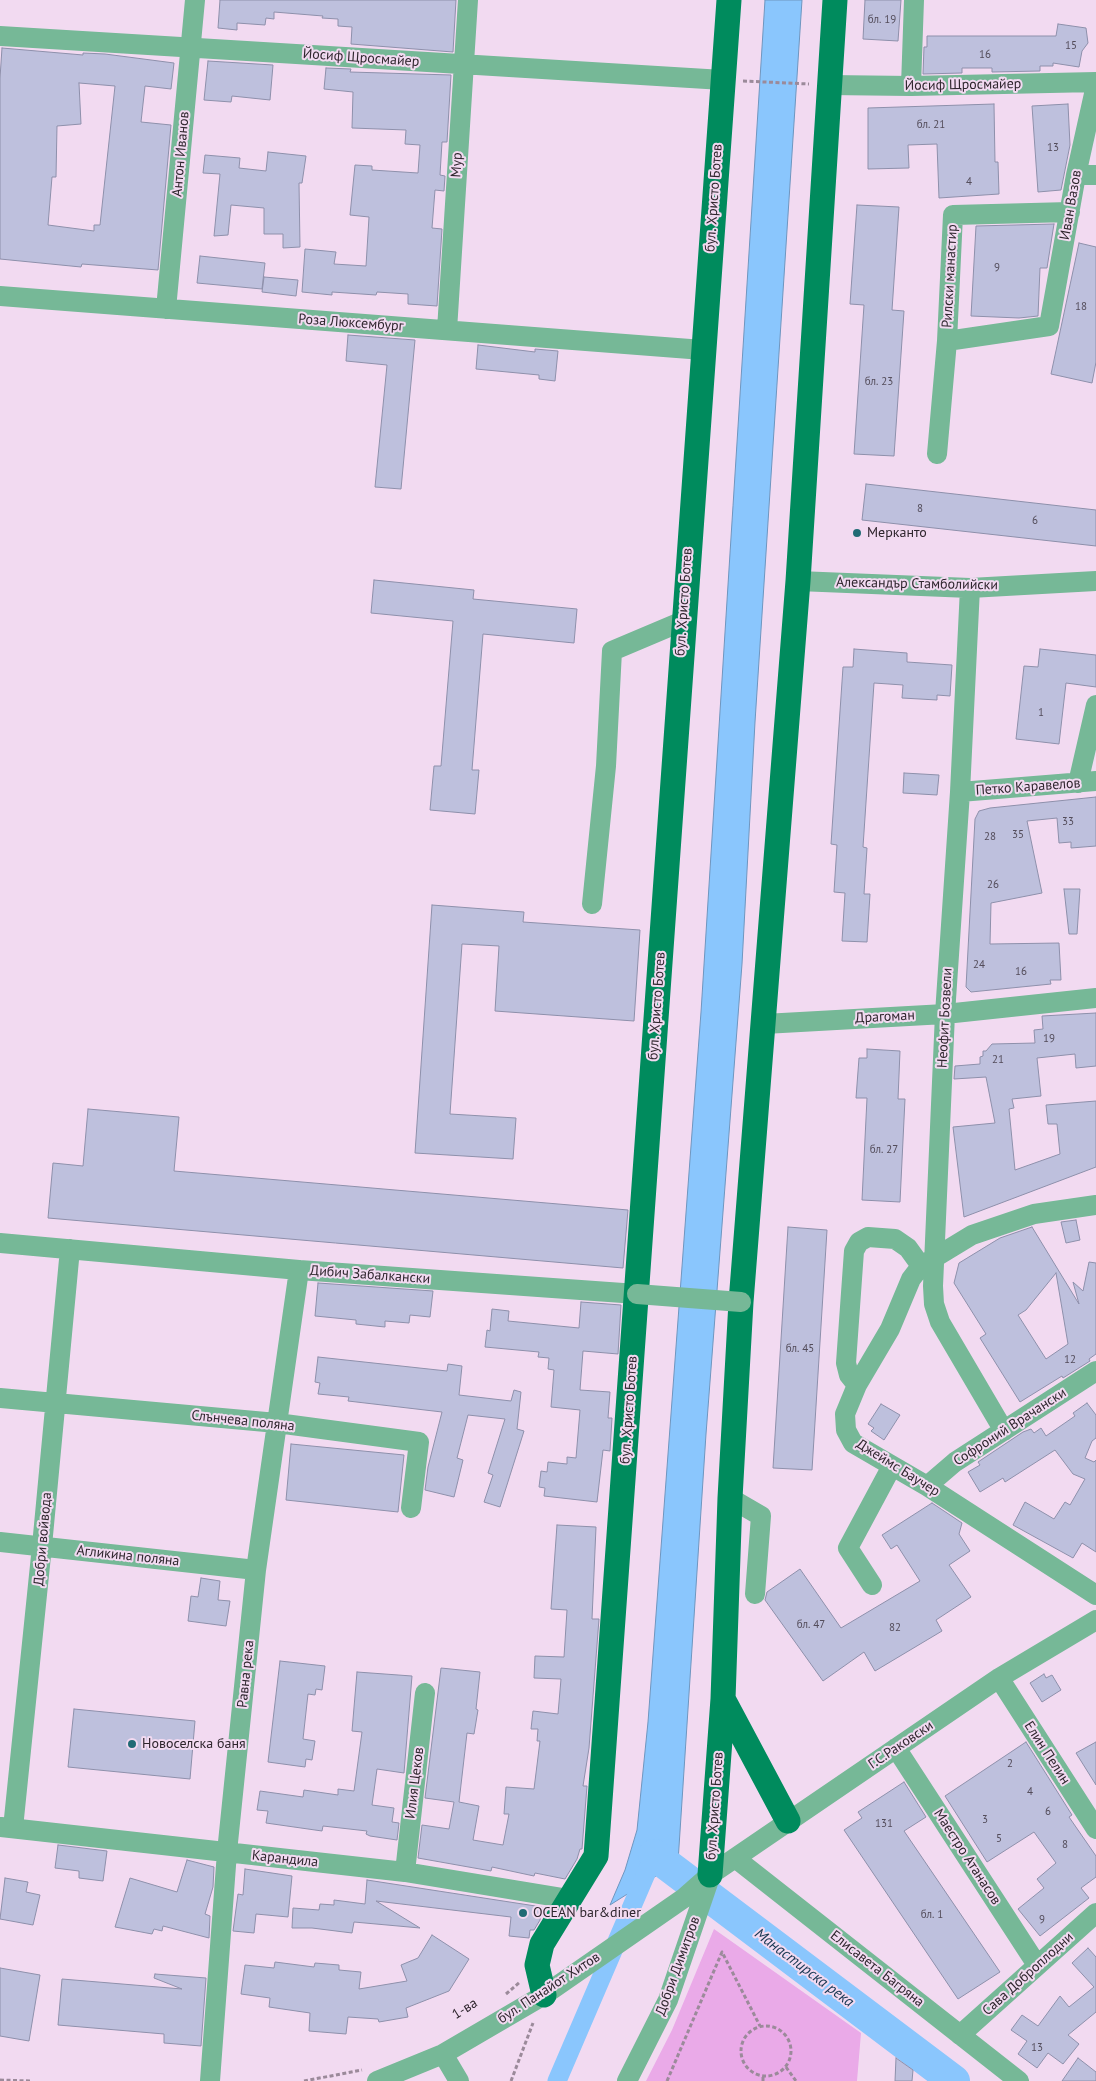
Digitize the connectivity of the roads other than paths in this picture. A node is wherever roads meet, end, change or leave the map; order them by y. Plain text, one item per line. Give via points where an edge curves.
1 (196, 0) edge
2 (468, 0) edge
3 (729, 0) edge
4 (835, 0) edge
5 (914, 0) edge
6 (0, 36) edge
7 (191, 48) junction
8 (464, 64) junction
9 (723, 80) junction
10 (1096, 83) edge
11 (829, 85) junction
12 (911, 86) junction
13 (1076, 175) junction
14 (1096, 175) edge
15 (1070, 212) junction
16 (0, 296) edge
17 (166, 309) junction
18 (447, 330) junction
19 (947, 341) junction
20 (703, 350) junction
21 (937, 454) dead end
22 (798, 581) junction
23 (1096, 581) edge
24 (970, 588) junction
25 (683, 621) junction
26 (1096, 705) edge
27 (1087, 782) edge
28 (960, 792) junction
29 (592, 904) dead end
30 (1096, 998) edge
31 (945, 1014) junction
32 (764, 1024) junction
33 (1096, 1205) edge
34 (0, 1243) edge
35 (70, 1249) junction
36 (928, 1261) junction
37 (299, 1270) junction
38 (637, 1294) junction
39 (741, 1302) junction
40 (1096, 1372) edge
41 (857, 1385) junction
42 (0, 1398) edge
43 (55, 1403) junction
44 (277, 1423) junction
45 (1004, 1431) junction
46 (892, 1466) junction
47 (927, 1486) junction
48 (730, 1498) junction
49 (411, 1508) dead end
50 (0, 1542) edge
51 (42, 1546) junction
52 (256, 1570) junction
53 (872, 1585) dead end
54 (755, 1594) dead end
55 (1096, 1595) edge
56 (1096, 1620) edge
57 (999, 1678) junction
58 (425, 1694) dead end
59 (722, 1699) junction
60 (896, 1748) junction
61 (788, 1821) junction
62 (6, 1827) edge
63 (1096, 1829) edge
64 (227, 1852) junction
65 (735, 1858) junction
66 (405, 1872) junction
67 (710, 1875) junction
68 (569, 1899) junction
69 (1096, 1913) edge
70 (1037, 1965) junction
71 (551, 1990) junction
72 (960, 2035) junction
73 (443, 2054) junction
74 (374, 2074) edge
75 (210, 2081) edge
76 (459, 2081) edge
77 (627, 2081) edge
78 (1019, 2081) edge

1 - 7 street, Антон Иванов
2 - 8 street, Мур
3 - 9 main road, бул. Христо Ботев
4 - 11 main road, бул. Христо Ботев
5 - 12 street
6 - 7 street, Йосиф Щросмайер
7 - 8 street, Йосиф Щросмайер
7 - 17 street, Антон Иванов
8 - 9 street, Йосиф Щросмайер
8 - 18 street, Мур
9 - 20 main road, бул. Христо Ботев
10 - 12 street, Йосиф Щросмайер
10 - 13 street, Иван Вазов
11 - 12 street, Йосиф Щросмайер
11 - 22 main road, бул. Христо Ботев
13 - 14 street
13 - 15 street, Иван Вазов
15 - 19 street, Иван Вазов via 1049,326
15 - 19 street, Рилски манастир via 953,215
16 - 17 street, Роза Люксембург
17 - 18 street, Роза Люксембург
18 - 20 street, Роза Люксембург
19 - 21 street, Рилски манастир
20 - 25 main road, бул. Христо Ботев
22 - 24 street, Александър Стамболийски
22 - 32 main road, бул. Христо Ботев
23 - 24 street, Александър Стамболийски
24 - 28 street, Неофит Бозвели
25 - 29 street via 612,650 606,766
25 - 38 main road, бул. Христо Ботев
26 - 27 street
27 - 28 street, Петко Каравелов
28 - 31 street, Неофит Бозвели
30 - 31 street, Драгоман
31 - 32 street, Драгоман
31 - 36 street, Неофит Бозвели
32 - 39 main road, бул. Христо Ботев
33 - 36 street via 1034,1214 972,1235
34 - 35 street, Дибич Забалкански
35 - 37 street, Дибич Забалкански
35 - 43 street, Добри войвода
36 - 41 street, Джеймс Баучер via 911,1279 890,1329
36 - 41 street via 895,1239 868,1237 859,1242 854,1252 846,1363 849,1375
36 - 45 street, Неофит Бозвели via 940,1322
37 - 38 street, Дибич Забалкански
37 - 44 street, Равна река
38 - 39 street, Дибич Забалкански, bridge
38 - 68 main road, бул. Христо Ботев via 596,1856
39 - 48 main road, бул. Христо Ботев
40 - 45 street, Софроний Врачански
41 - 46 street, Джеймс Баучер via 845,1414 846,1430 853,1443
42 - 43 street, Слънчева поляна
43 - 44 street, Слънчева поляна
43 - 51 street, Добри войвода
44 - 49 street, Слънчева поляна via 419,1442
44 - 52 street, Равна река
45 - 47 street, Софроний Врачански via 955,1462
46 - 47 street, Джеймс Баучер
46 - 53 street via 848,1548
47 - 55 street, Джеймс Баучер
48 - 54 street via 761,1516
48 - 59 main road, бул. Христо Ботев
50 - 51 street, Агликина поляна
51 - 52 street, Агликина поляна
51 - 62 street, Добри войвода
52 - 64 street, Равна река
56 - 57 street, Г.С.Раковски
57 - 60 street, Г.С.Раковски
57 - 63 street, Елин Пелин
58 - 66 street, Илия Цеков
59 - 61 main road
59 - 67 main road, бул. Христо Ботев
60 - 61 street, Г.С.Раковски
60 - 70 street, Маестро Атанасов
61 - 65 street, Г.С.Раковски
62 - 64 street, Карандила
64 - 66 street, Карандила
64 - 75 street, Равна река
65 - 67 street, Г.С.Раковски
65 - 72 street, Елисавета Багряна
66 - 68 street, Карандила
67 - 71 street, бул. Панайот Хитов via 684,1898
67 - 77 street, Добри Димитров via 668,2000
68 - 71 main road, бул. Христо Ботев via 542,1944 537,1965
69 - 70 street, Сава Доброплодни
70 - 72 street, Сава Доброплодни
71 - 73 street, бул. Панайот Хитов
72 - 78 street, Елисавета Багряна
73 - 74 street, бул. Панайот Хитов
73 - 76 street

